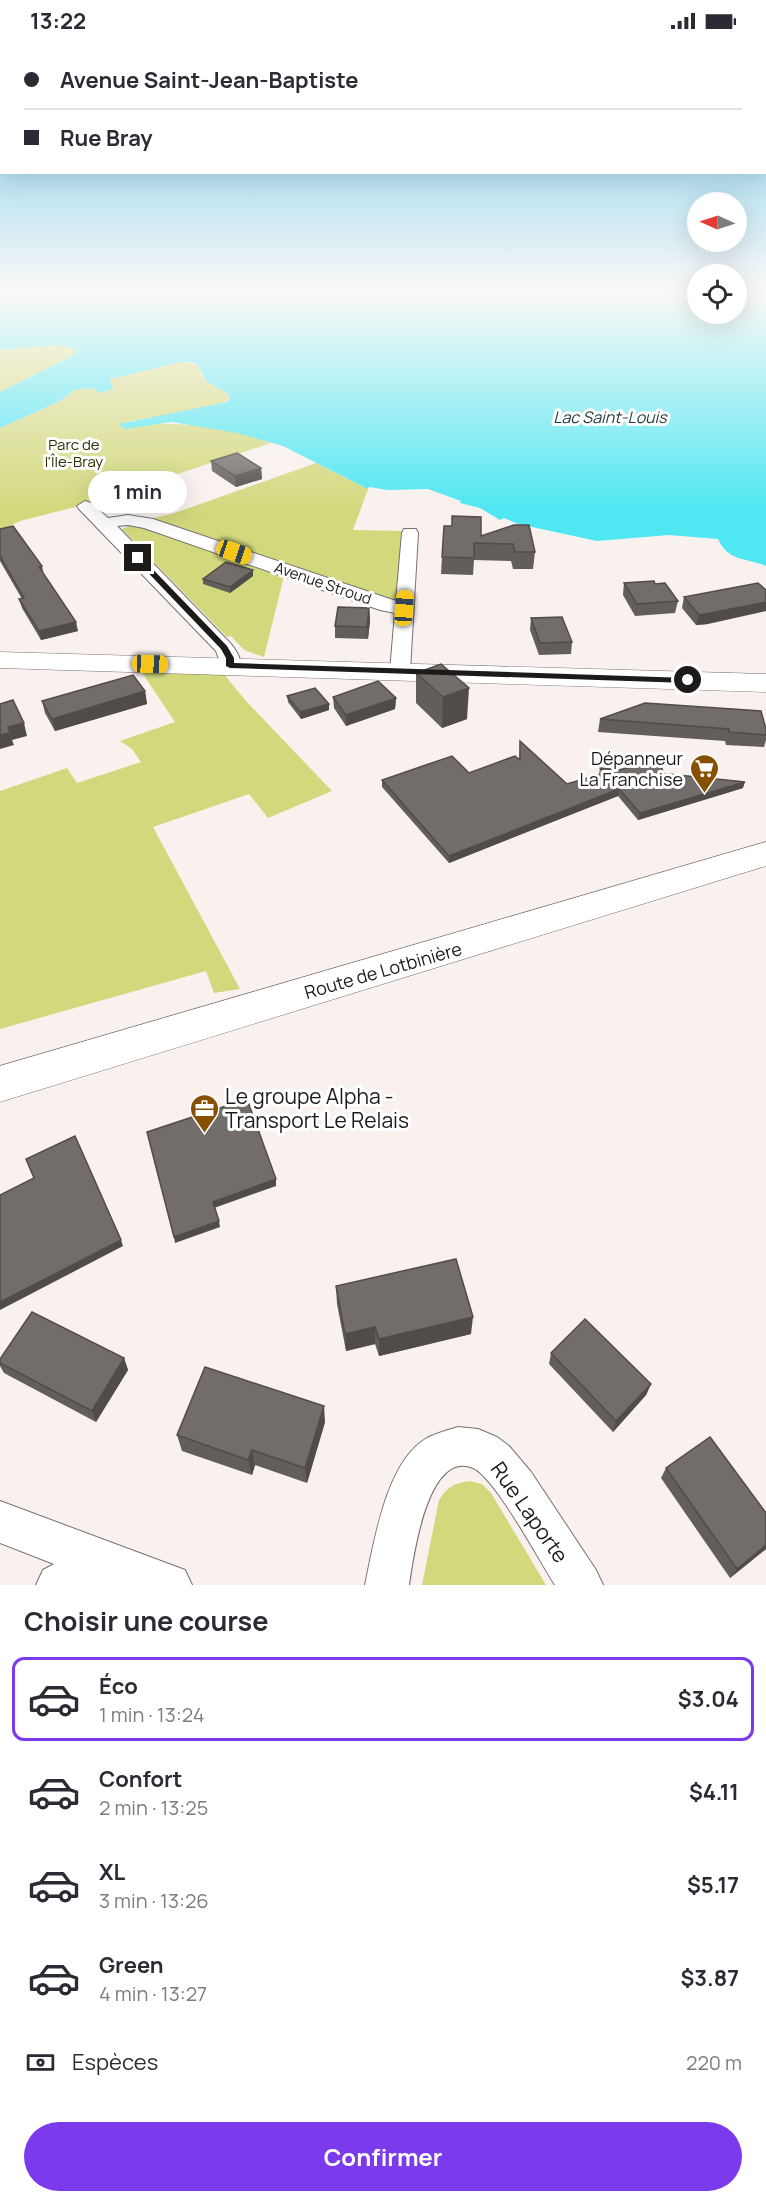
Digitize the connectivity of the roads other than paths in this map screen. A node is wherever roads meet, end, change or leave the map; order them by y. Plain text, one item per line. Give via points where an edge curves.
1 (85, 506) dead end
2 (104, 523) junction
3 (410, 533) dead end
4 (404, 608) junction
5 (0, 660) edge
6 (230, 666) junction
7 (400, 671) junction
8 (766, 683) edge
9 (766, 854) edge
10 (0, 1084) edge
11 (0, 1522) edge
12 (103, 1562) junction
13 (58, 1585) edge
14 (170, 1585) edge
15 (387, 1585) edge
16 (580, 1585) edge

1 - 2 street
2 - 4 street, Avenue Stroud via 147,523 387,606
2 - 6 street via 224,648
3 - 4 street
4 - 7 street
5 - 6 street
6 - 7 street
7 - 8 street
9 - 10 street, Route de Lotbinière
11 - 12 street
12 - 13 street
12 - 14 street
15 - 16 street, Rue Laporte via 401,1520 417,1480 438,1454 464,1446 479,1449 495,1460

